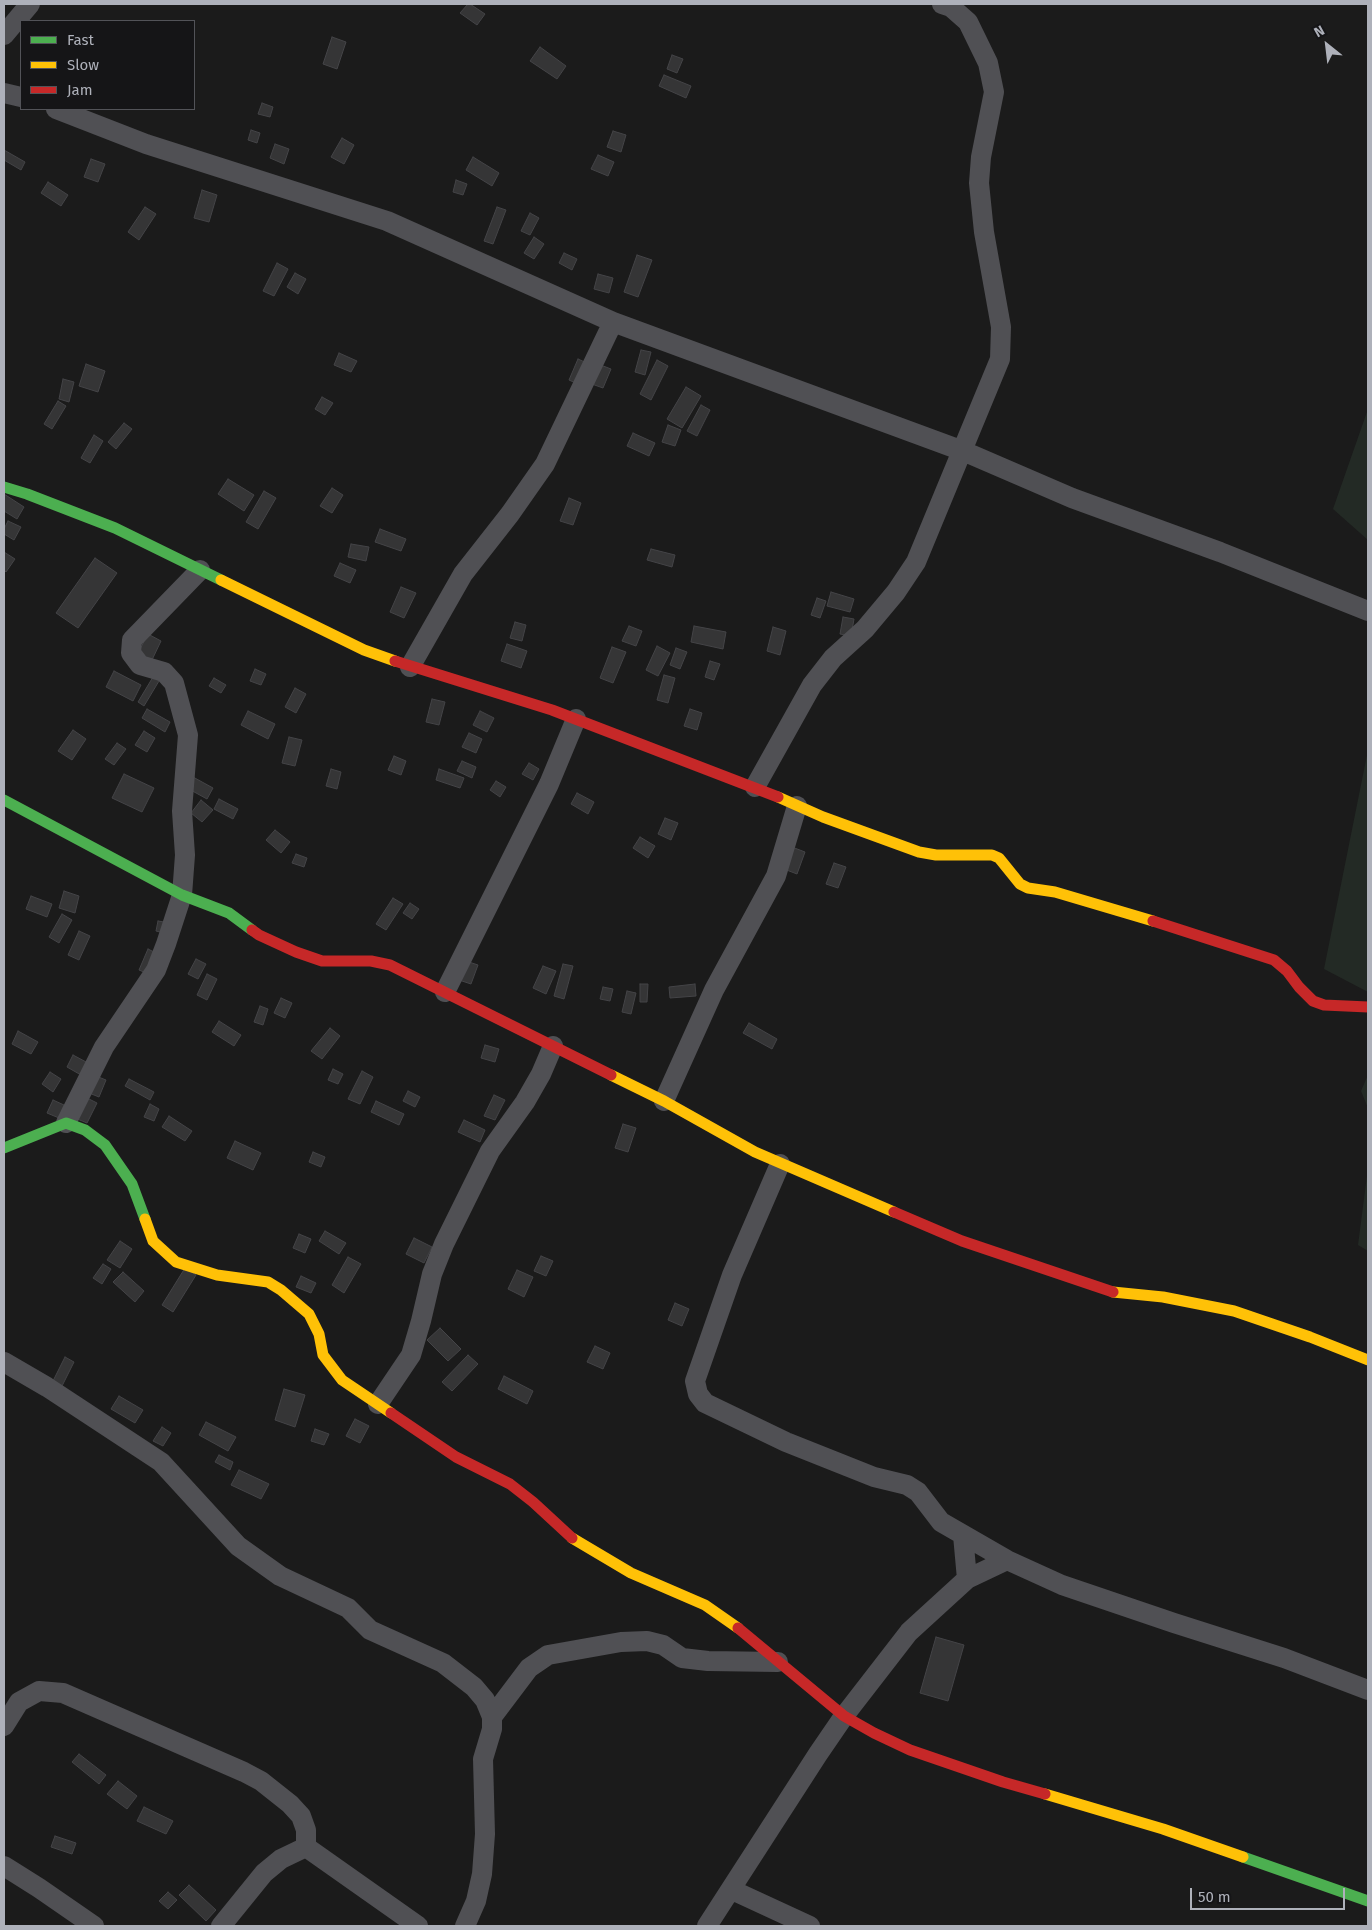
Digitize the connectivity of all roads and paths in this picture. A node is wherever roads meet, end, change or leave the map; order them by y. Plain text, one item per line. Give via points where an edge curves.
1 (30, 4) edge
2 (942, 4) edge
3 (4, 35) edge
4 (4, 93) edge
5 (20, 97) edge
6 (59, 110) edge
7 (613, 322) junction
8 (963, 451) junction
9 (4, 487) edge
10 (200, 570) junction
11 (1368, 611) edge
12 (410, 667) junction
13 (576, 719) junction
14 (755, 787) junction
15 (4, 800) edge
16 (797, 806) junction
17 (182, 895) junction
18 (445, 992) junction
19 (1368, 1007) edge
20 (553, 1046) junction
21 (664, 1101) junction
22 (66, 1123) junction
23 (4, 1148) edge
24 (780, 1164) junction
25 (1368, 1360) edge
26 (4, 1362) edge
27 (378, 1404) junction
28 (964, 1535) junction
29 (1007, 1560) junction
30 (967, 1579) junction
31 (778, 1662) junction
32 (1368, 1690) edge
33 (844, 1716) junction
34 (492, 1717) junction
35 (4, 1726) edge
36 (306, 1847) junction
37 (4, 1866) edge
38 (732, 1890) junction
39 (1368, 1901) edge
40 (94, 1926) edge
41 (221, 1926) edge
42 (418, 1926) edge
43 (465, 1926) edge
44 (707, 1926) edge
45 (810, 1926) edge

1 - 3 street
2 - 8 street via 952,7 968,22 988,63 994,92 980,157 979,183 1001,327 1000,359
4 - 5 street
6 - 7 street via 146,144 387,221
7 - 8 street
7 - 12 street via 545,464 463,574
8 - 11 street via 1072,498
8 - 14 street via 916,562 865,629 833,658 812,684
9 - 10 street via 115,528
10 - 12 street via 364,650
10 - 17 street via 132,640 131,654 140,665 164,672 174,683 188,735 182,811 185,855
12 - 13 street
13 - 14 street
13 - 18 street via 549,784
14 - 16 street
15 - 17 street
16 - 19 street via 919,852 992,855 999,858 1020,884 1028,888 1111,907 1274,960 1313,1001 1324,1005
16 - 21 street via 776,876 714,990
17 - 18 street via 229,913 259,935 296,952 322,961 371,960 390,965
17 - 22 street via 156,970 104,1047
18 - 20 street
20 - 21 street
20 - 27 street via 525,1102 490,1151 444,1244 432,1274 410,1355
21 - 24 street
22 - 23 street
22 - 27 street via 85,1130 104,1145 132,1184 153,1241 176,1262 218,1275 268,1282 281,1290 309,1314 319,1334 323,1355 342,1380
24 - 25 street via 962,1241 1108,1291 1163,1297 1234,1311
24 - 28 street via 716,1319 695,1381 698,1394 705,1403 786,1442 874,1478 907,1485 918,1492 940,1522
26 - 34 street via 162,1462 238,1546 280,1576 348,1608 370,1630 443,1663 474,1687 485,1700
27 - 31 street via 456,1457 510,1484 573,1539 631,1573 705,1605 735,1625
28 - 29 street
28 - 30 street
29 - 30 street
29 - 32 street via 1062,1584 1284,1658
30 - 33 street via 909,1632
31 - 33 street
31 - 34 street via 682,1658 647,1640 548,1655 529,1668
33 - 38 street
33 - 39 street via 910,1750 1003,1782 1162,1829
34 - 43 street via 492,1729 483,1759 485,1834 482,1874 476,1901
35 - 36 street via 19,1702 39,1692 63,1693 261,1781 301,1816 306,1830
36 - 41 street via 281,1859 264,1873
36 - 42 street
37 - 40 street
38 - 44 street
38 - 45 street

